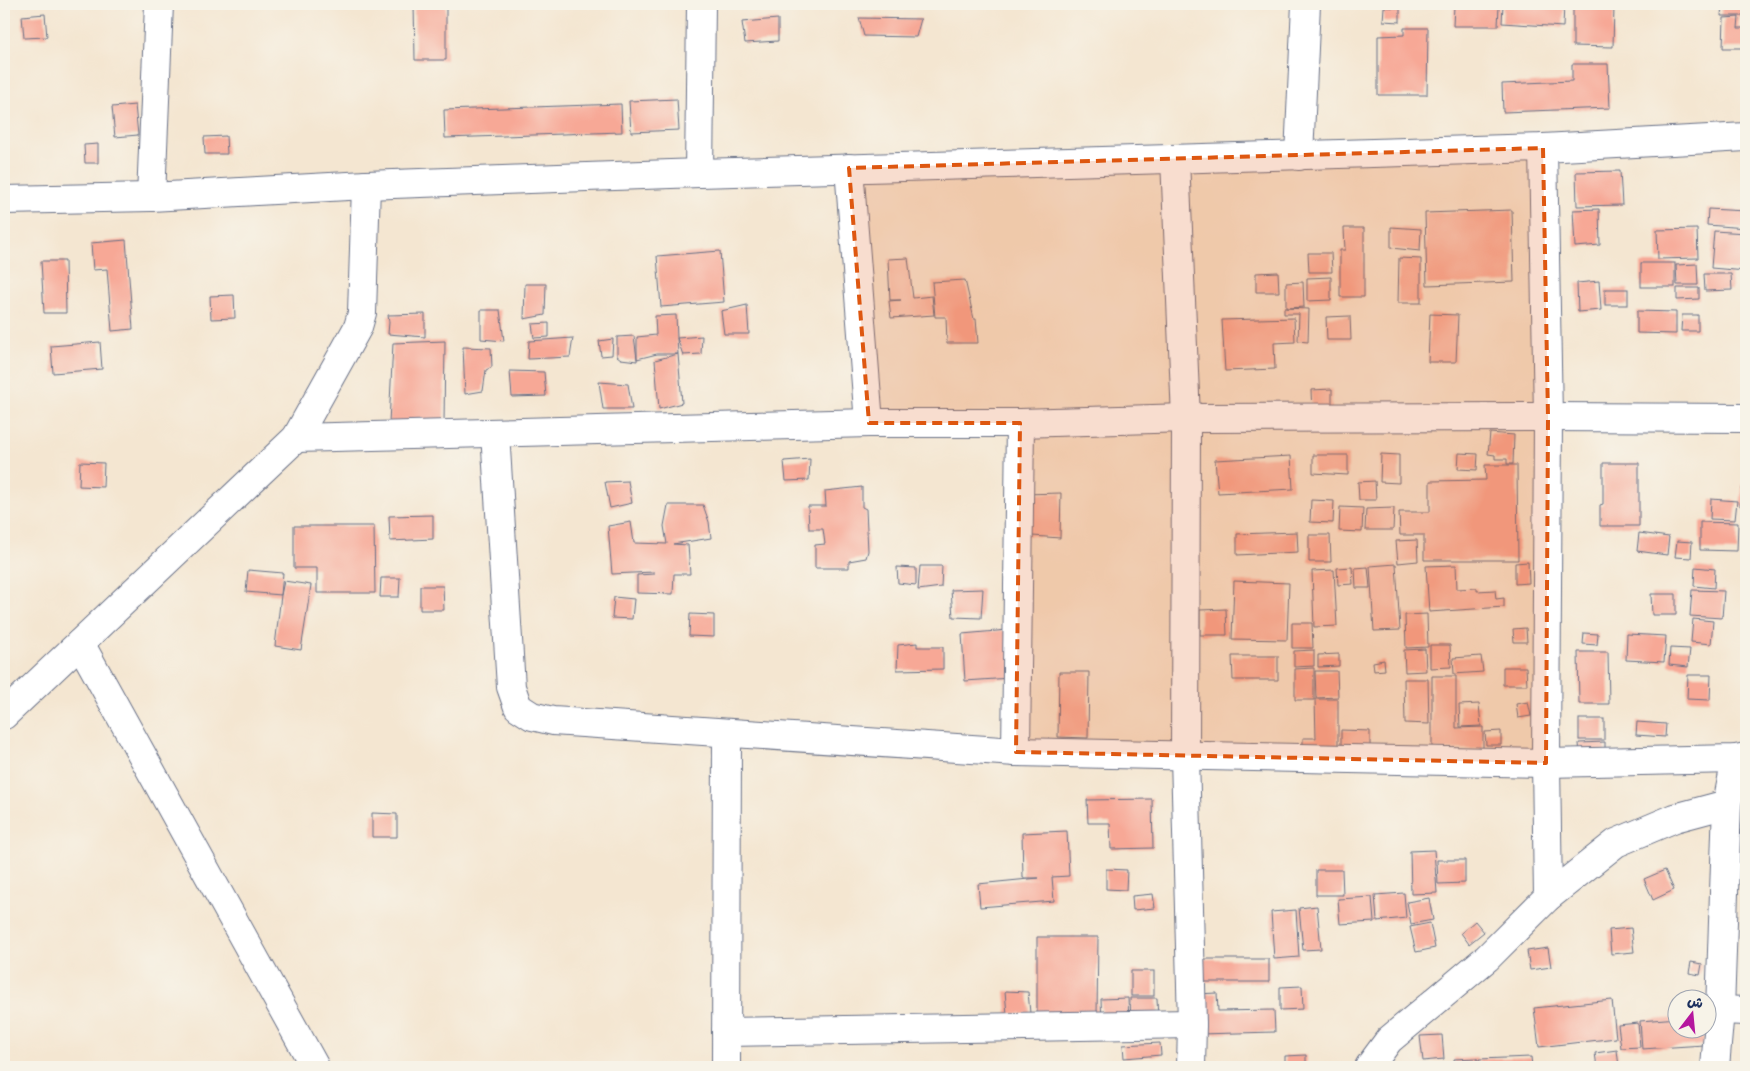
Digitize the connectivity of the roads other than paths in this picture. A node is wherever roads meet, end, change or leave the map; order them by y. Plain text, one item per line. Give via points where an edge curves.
1 (159, 4) edge
2 (701, 4) edge
3 (1306, 4) edge
4 (1746, 138) edge
5 (1543, 148) junction
6 (1299, 156) junction
7 (1175, 159) junction
8 (849, 168) junction
9 (699, 173) junction
10 (366, 185) junction
11 (151, 197) junction
12 (4, 200) edge
13 (1548, 417) junction
14 (1186, 418) junction
15 (1746, 418) edge
16 (869, 423) junction
17 (1020, 423) junction
18 (495, 433) junction
19 (296, 438) junction
20 (80, 643) junction
21 (4, 715) edge
22 (727, 733) junction
23 (1016, 752) junction
24 (1186, 756) junction
25 (1741, 758) edge
26 (1546, 763) junction
27 (1728, 804) junction
28 (1548, 897) junction
29 (1733, 1011) edge
30 (1192, 1024) junction
31 (726, 1032) junction
32 (315, 1067) edge
33 (726, 1067) edge
34 (1192, 1067) edge
35 (1369, 1067) edge
36 (1715, 1067) edge

1 - 11 street
2 - 9 street
3 - 6 street
4 - 5 street
5 - 6 street
5 - 13 street
6 - 7 street
7 - 8 street
7 - 14 street
8 - 9 street
8 - 16 street
9 - 10 street
10 - 11 street
10 - 19 street via 362,313 358,327
11 - 12 street
13 - 14 street
13 - 15 street
13 - 26 street
14 - 17 street
14 - 24 street
16 - 17 street
16 - 18 street
17 - 23 street
18 - 19 street
18 - 22 street via 511,687 518,707 532,716 553,721
19 - 20 street
20 - 21 street
20 - 32 street
22 - 23 street
22 - 31 street
23 - 24 street
24 - 26 street
24 - 30 street
25 - 26 street
25 - 27 street
26 - 28 street
27 - 28 street via 1675,818 1616,843
27 - 29 street
28 - 35 street via 1488,958 1389,1040
29 - 36 street
30 - 31 street
30 - 34 street
31 - 33 street

